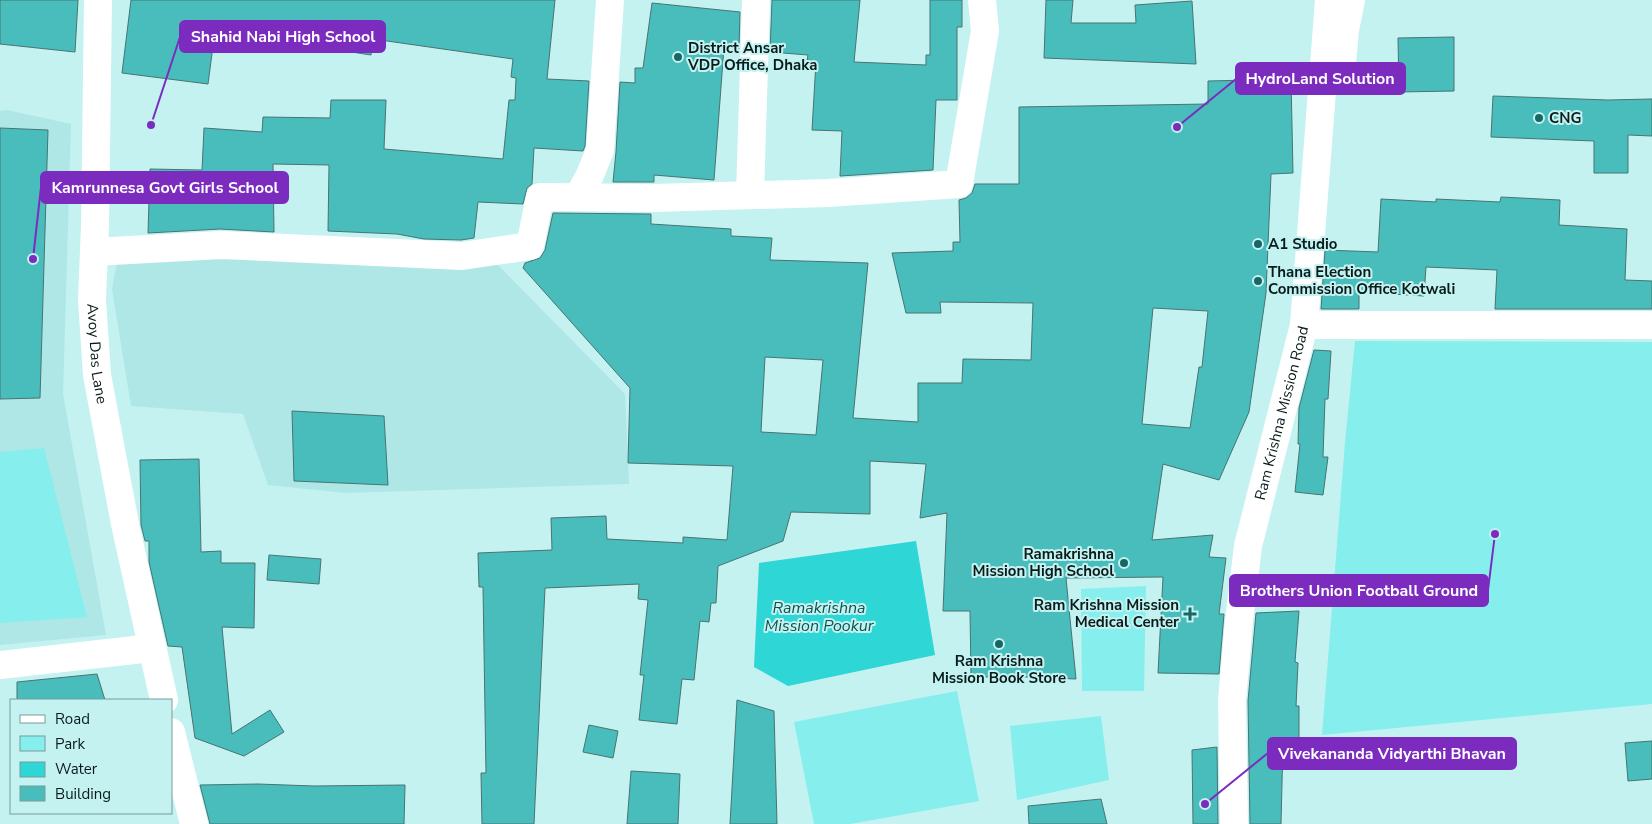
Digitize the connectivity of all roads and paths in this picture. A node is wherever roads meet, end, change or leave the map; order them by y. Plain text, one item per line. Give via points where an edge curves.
1 (98, 0) edge
2 (610, 0) edge
3 (756, 0) edge
4 (982, 0) edge
5 (1329, 0) edge
6 (1351, 0) edge
7 (1318, 146) junction
8 (750, 195) junction
9 (578, 197) junction
10 (94, 252) junction
11 (1304, 325) junction
12 (1652, 325) edge
13 (152, 648) junction
14 (0, 665) edge
15 (164, 699) edge
16 (172, 736) edge
17 (194, 824) edge
18 (1234, 824) edge

1 - 10 street, Avoy Das Lane
2 - 9 street via 600,150
3 - 8 street
4 - 8 street via 985,31 959,184
5 - 7 street, Ram Krishna Mission Road
6 - 7 street via 1337,112
7 - 11 street, Ram Krishna Mission Road
8 - 9 street
9 - 10 street via 540,197 530,246 462,256 221,245
10 - 13 street, Avoy Das Lane via 92,300 97,375 124,524
11 - 12 street
11 - 18 street, Ram Krishna Mission Road via 1248,546 1232,700
13 - 14 street
13 - 15 street, Avoy Das Lane
16 - 17 street

